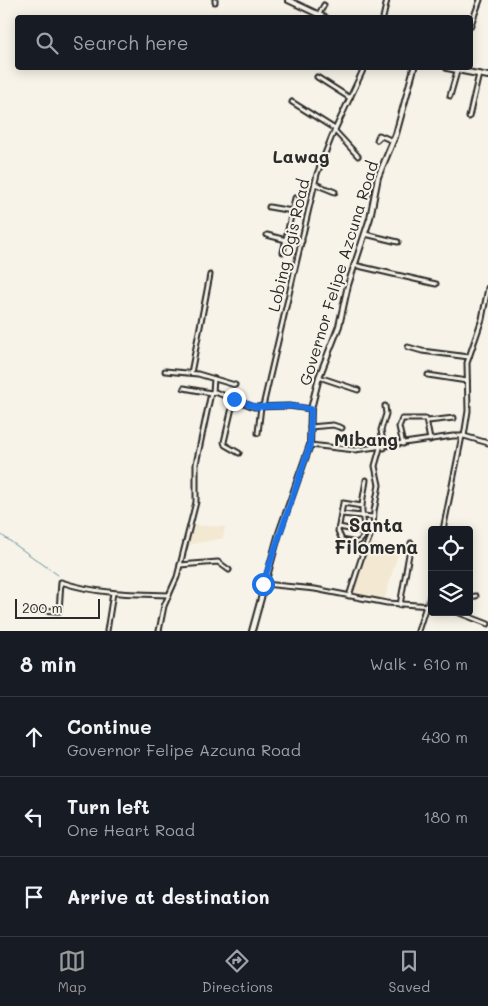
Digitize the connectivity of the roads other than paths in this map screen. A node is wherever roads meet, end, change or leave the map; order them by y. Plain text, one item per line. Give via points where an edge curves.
1 (288, 0) edge
2 (387, 0) edge
3 (480, 0) edge
4 (324, 5) dead end
5 (319, 14) joint
6 (384, 15) edge
7 (473, 19) edge
8 (363, 70) edge
9 (413, 70) edge
10 (458, 70) edge
11 (462, 70) edge
12 (479, 74) junction
13 (488, 76) edge
14 (317, 77) dead end
15 (450, 96) dead end
16 (350, 98) junction
17 (292, 102) dead end
18 (469, 118) dead end
19 (335, 130) junction
20 (381, 136) dead end
21 (393, 140) junction
22 (358, 156) dead end
23 (315, 184) junction
24 (335, 192) dead end
25 (295, 198) dead end
26 (269, 207) dead end
27 (292, 212) junction
28 (364, 234) junction
29 (267, 236) dead end
30 (286, 239) junction
31 (302, 241) junction
32 (398, 242) dead end
33 (283, 252) dead end
34 (354, 265) junction
35 (210, 275) dead end
36 (436, 284) dead end
37 (488, 288) edge
38 (408, 347) dead end
39 (469, 357) junction
40 (165, 371) dead end
41 (191, 373) junction
42 (428, 375) dead end
43 (319, 377) junction
44 (214, 379) junction
45 (467, 380) junction
46 (235, 385) dead end
47 (184, 388) dead end
48 (358, 390) dead end
49 (212, 392) junction
50 (234, 399) junction
51 (262, 406) junction
52 (385, 406) dead end
53 (311, 409) junction
54 (454, 418) dead end
55 (428, 421) junction
56 (310, 427) junction
57 (342, 428) dead end
58 (258, 433) dead end
59 (463, 436) junction
60 (430, 440) junction
61 (488, 443) edge
62 (403, 444) junction
63 (310, 445) junction
64 (382, 448) junction
65 (239, 453) dead end
66 (366, 480) dead end
67 (362, 506) junction
68 (341, 514) junction
69 (362, 517) junction
70 (373, 517) junction
71 (444, 526) edge
72 (339, 527) junction
73 (364, 532) junction
74 (411, 543) dead end
75 (180, 565) junction
76 (229, 570) dead end
77 (263, 584) junction
78 (113, 593) junction
79 (170, 595) junction
80 (349, 596) junction
81 (473, 596) edge
82 (476, 596) dead end
83 (400, 605) junction
84 (428, 606) edge
85 (36, 610) dead end
86 (467, 616) edge
87 (488, 624) edge
88 (107, 631) edge
89 (159, 631) edge
90 (252, 631) edge
91 (418, 631) edge

1 - 5 street
2 - 6 street
3 - 7 street
4 - 5 street
8 - 16 street, Lobing Ogis Road
9 - 21 street, Governor Felipe Azcuna Road
10 - 15 street
11 - 12 street
12 - 13 street
12 - 18 street
14 - 16 street
16 - 19 street, Lobing Ogis Road
17 - 19 street
19 - 22 street
19 - 23 street, Lobing Ogis Road
20 - 21 street
21 - 28 street, Governor Felipe Azcuna Road via 378,177
23 - 24 street
23 - 31 street, Lobing Ogis Road
25 - 27 street
26 - 27 street
27 - 30 street
28 - 32 street
28 - 34 street, Governor Felipe Azcuna Road
29 - 30 street
30 - 31 street
30 - 33 street
31 - 51 street, Lobing Ogis Road
34 - 36 street
34 - 43 street, Governor Felipe Azcuna Road via 338,326
35 - 41 street
37 - 39 street
38 - 39 street
39 - 45 street
40 - 41 street
41 - 44 street
42 - 45 street
43 - 48 street
43 - 53 street, Governor Felipe Azcuna Road
44 - 46 street
44 - 49 street
45 - 59 street via 468,411
47 - 49 street
49 - 50 street
49 - 75 street via 196,464 196,502
50 - 51 street via 254,407
50 - 65 street via 224,442 225,446
51 - 53 street
51 - 58 street, Lobing Ogis Road
52 - 64 street
53 - 56 street, Governor Felipe Azcuna Road
54 - 55 street
55 - 60 street
55 - 62 street via 421,417 401,420
56 - 57 street via 333,425
56 - 63 street, Governor Felipe Azcuna Road
59 - 60 street
59 - 61 street
59 - 71 street
60 - 62 street
62 - 64 street
63 - 64 street via 344,450
63 - 77 street, Governor Felipe Azcuna Road
64 - 70 street via 375,466 379,485
66 - 67 street
67 - 68 street via 343,503
67 - 69 street
68 - 69 street
68 - 72 street
69 - 70 street
69 - 73 street
70 - 80 street via 372,535
72 - 73 street
72 - 73 street via 342,540 355,543
74 - 83 street
75 - 76 street via 218,562
75 - 79 street
77 - 80 street
77 - 90 street, Governor Felipe Azcuna Road
78 - 79 street
78 - 85 street via 61,582 59,611
78 - 88 street
79 - 89 street via 164,606
80 - 83 street
81 - 82 street
83 - 84 street
84 - 91 street
86 - 87 street

